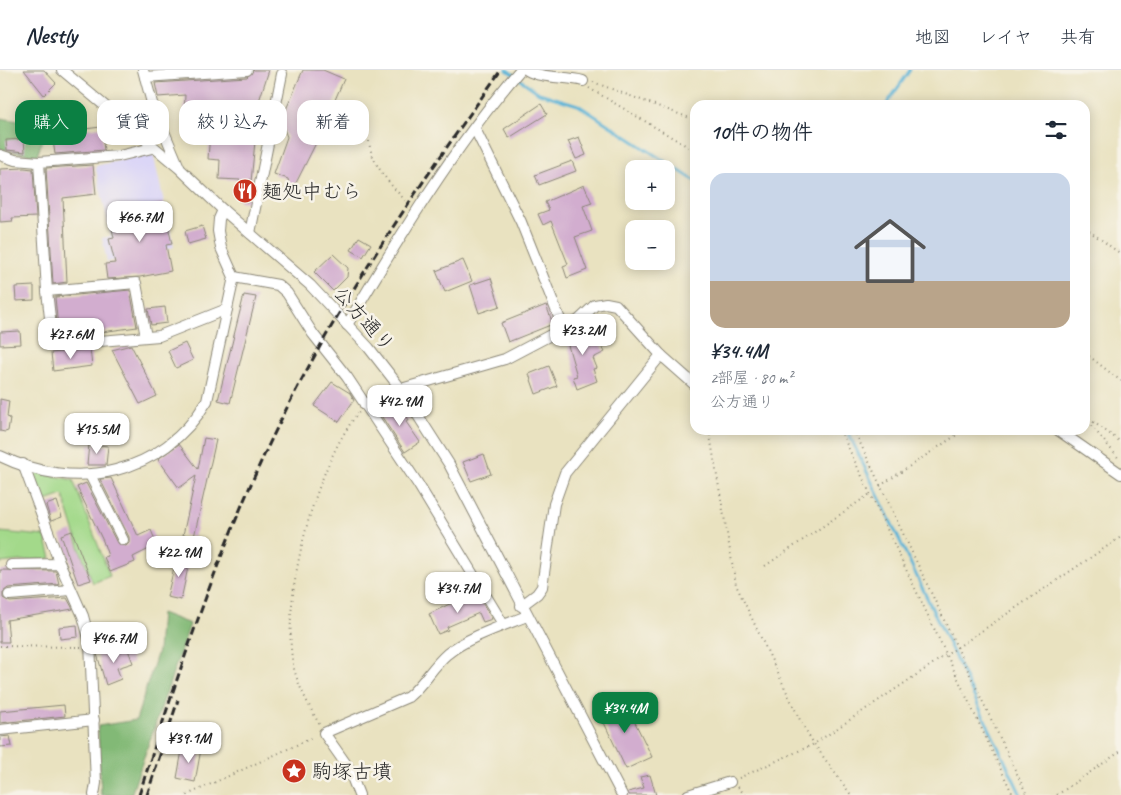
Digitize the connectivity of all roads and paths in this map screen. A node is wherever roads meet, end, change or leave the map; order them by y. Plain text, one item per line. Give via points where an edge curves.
1 (62, 70) edge
2 (248, 70) edge
3 (520, 70) edge
4 (527, 70) edge
5 (144, 73) edge
6 (282, 74) dead end
7 (583, 81) junction
8 (690, 118) edge
9 (475, 129) junction
10 (369, 141) dead end
11 (152, 148) junction
12 (690, 148) edge
13 (0, 155) edge
14 (39, 162) junction
15 (179, 168) junction
16 (223, 210) junction
17 (418, 213) junction
18 (1090, 232) edge
19 (250, 233) junction
20 (1121, 254) edge
21 (234, 277) junction
22 (47, 290) junction
23 (226, 309) junction
24 (347, 325) junction
25 (563, 327) junction
26 (146, 337) junction
27 (661, 355) junction
28 (1090, 357) edge
29 (690, 381) edge
30 (1121, 381) edge
31 (401, 389) junction
32 (365, 405) junction
33 (1090, 420) edge
34 (1090, 423) edge
35 (710, 435) edge
36 (842, 435) edge
37 (856, 435) edge
38 (956, 435) edge
39 (1065, 435) edge
40 (1121, 442) edge
41 (0, 456) edge
42 (1121, 462) edge
43 (23, 464) junction
44 (1121, 474) edge
45 (90, 475) junction
46 (880, 486) junction
47 (870, 494) junction
48 (1121, 537) edge
49 (124, 540) dead end
50 (60, 564) junction
51 (11, 565) dead end
52 (766, 566) dead end
53 (71, 590) junction
54 (9, 595) dead end
55 (522, 606) junction
56 (527, 616) junction
57 (503, 624) junction
58 (0, 646) edge
59 (91, 648) junction
60 (956, 649) junction
61 (948, 655) junction
62 (94, 720) junction
63 (0, 730) edge
64 (324, 733) junction
65 (814, 744) junction
66 (1121, 751) edge
67 (730, 782) joint
68 (94, 795) edge
69 (187, 795) edge
70 (359, 795) edge
71 (622, 795) edge
72 (688, 795) edge
73 (852, 795) edge
74 (1013, 795) edge
75 (1027, 795) edge
76 (1057, 795) edge

1 - 11 street, 公方通り
2 - 5 street
3 - 9 street
4 - 7 street via 540,76
5 - 15 street via 152,102
6 - 19 street
7 - 8 path via 596,82
7 - 12 path via 593,92
9 - 17 street
9 - 25 street via 521,222
10 - 17 path via 382,172
11 - 14 street via 120,156
11 - 15 street, 公方通り
13 - 14 street
14 - 22 street
15 - 16 street, 公方通り
16 - 19 street, 公方通り
16 - 21 street via 218,231 221,248
17 - 24 street
18 - 20 path
19 - 24 street, 公方通り via 310,285
21 - 23 street
21 - 32 street via 278,285 287,293 313,334 348,376
22 - 26 street via 136,282
22 - 26 street via 53,346
23 - 26 street via 159,336
23 - 45 street via 207,401 196,418 154,455 132,466
24 - 31 street, 公方通り
25 - 27 street via 579,320 595,305 616,304
25 - 31 street via 504,359
27 - 29 street
27 - 55 street via 565,473 554,504 542,587
28 - 30 path
31 - 32 street
31 - 55 street, 公方通り via 449,464
32 - 57 street via 418,484
32 - 64 path via 347,426 333,452 319,486 297,569 290,632 292,660 299,686
33 - 40 path
34 - 42 path
35 - 65 path via 736,585
36 - 47 path
37 - 46 path
38 - 46 path
39 - 44 street
41 - 43 street
43 - 45 street via 68,475
43 - 50 street
45 - 49 street
46 - 60 path
47 - 52 path
47 - 61 path
48 - 60 path
50 - 51 street
50 - 53 street
53 - 54 street
53 - 59 street via 83,616
55 - 56 street, 公方通り
56 - 57 street
56 - 71 street, 公方通り
57 - 64 street via 449,652 408,697
58 - 59 path
59 - 62 street
60 - 61 path
60 - 75 path
61 - 65 path
61 - 74 path
62 - 63 street
62 - 68 street
64 - 69 path
64 - 70 street via 348,768
65 - 67 path
65 - 73 path
66 - 76 path
67 - 72 street

